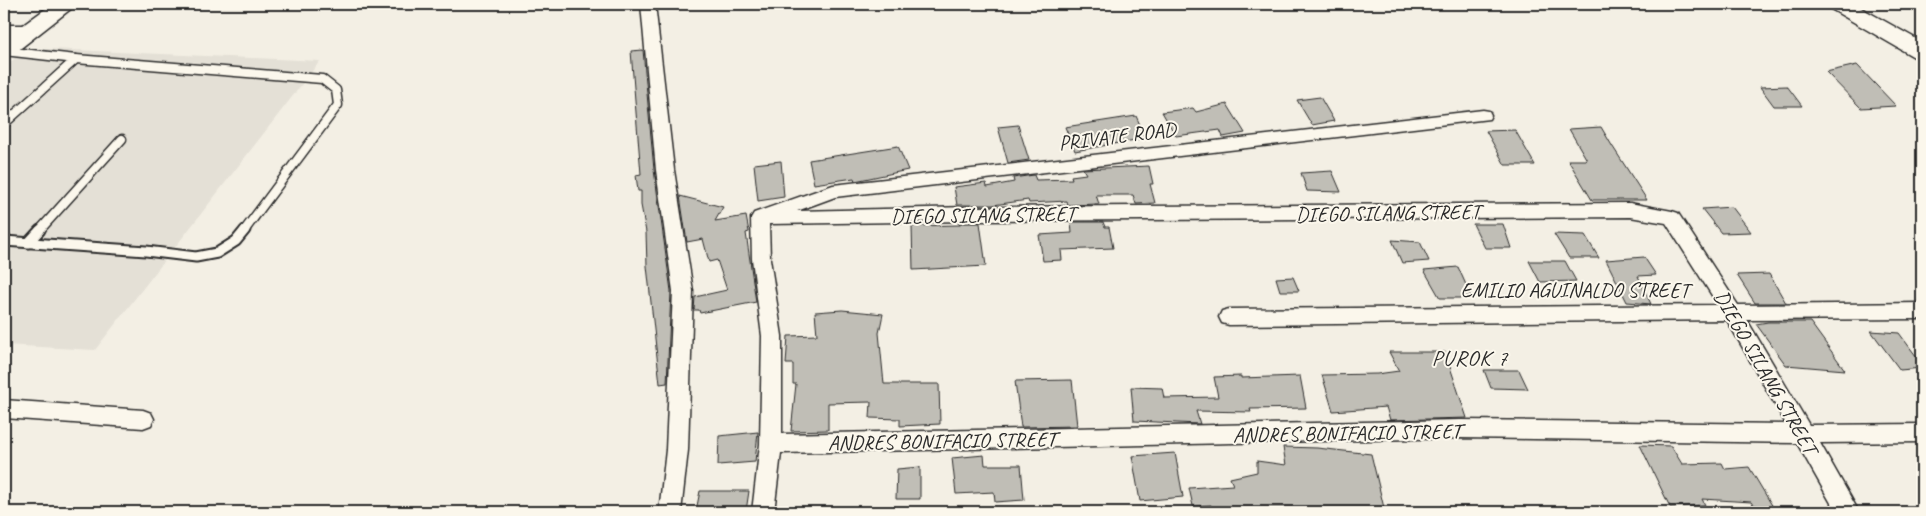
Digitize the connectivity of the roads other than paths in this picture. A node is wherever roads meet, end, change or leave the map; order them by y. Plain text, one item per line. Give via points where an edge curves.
1 (66, 4) edge
2 (648, 4) edge
3 (1839, 4) edge
4 (4, 30) edge
5 (29, 30) junction
6 (4, 51) edge
7 (1922, 52) edge
8 (76, 60) junction
9 (1483, 115) dead end
10 (4, 124) edge
11 (122, 139) dead end
12 (760, 218) junction
13 (4, 242) edge
14 (28, 243) junction
15 (1922, 311) edge
16 (1733, 313) junction
17 (1229, 317) dead end
18 (4, 410) edge
19 (143, 419) dead end
20 (1922, 433) edge
21 (1802, 434) junction
22 (771, 444) junction
23 (670, 512) edge
24 (763, 512) edge
25 (1848, 512) edge

1 - 5 main road
2 - 23 street via 665,170 683,291 677,450
3 - 7 main road
4 - 5 street
5 - 6 main road
6 - 8 lane
8 - 10 lane
8 - 14 lane via 322,79 336,90 338,105 236,241 217,253 196,258 146,251
9 - 12 street, PRIVATE ROAD via 833,191
11 - 14 lane
12 - 16 street, DIEGO SILANG STREET via 1630,210 1672,218
12 - 22 street via 761,259 772,336
13 - 14 lane
15 - 16 street, EMILIO AGUINALDO STREET
16 - 17 street, EMILIO AGUINALDO STREET
16 - 21 street, DIEGO SILANG STREET
18 - 19 street
20 - 21 street, ANDRES BONIFACIO STREET
21 - 22 street, ANDRES BONIFACIO STREET via 1461,429
21 - 25 street, DIEGO SILANG STREET
22 - 24 street

